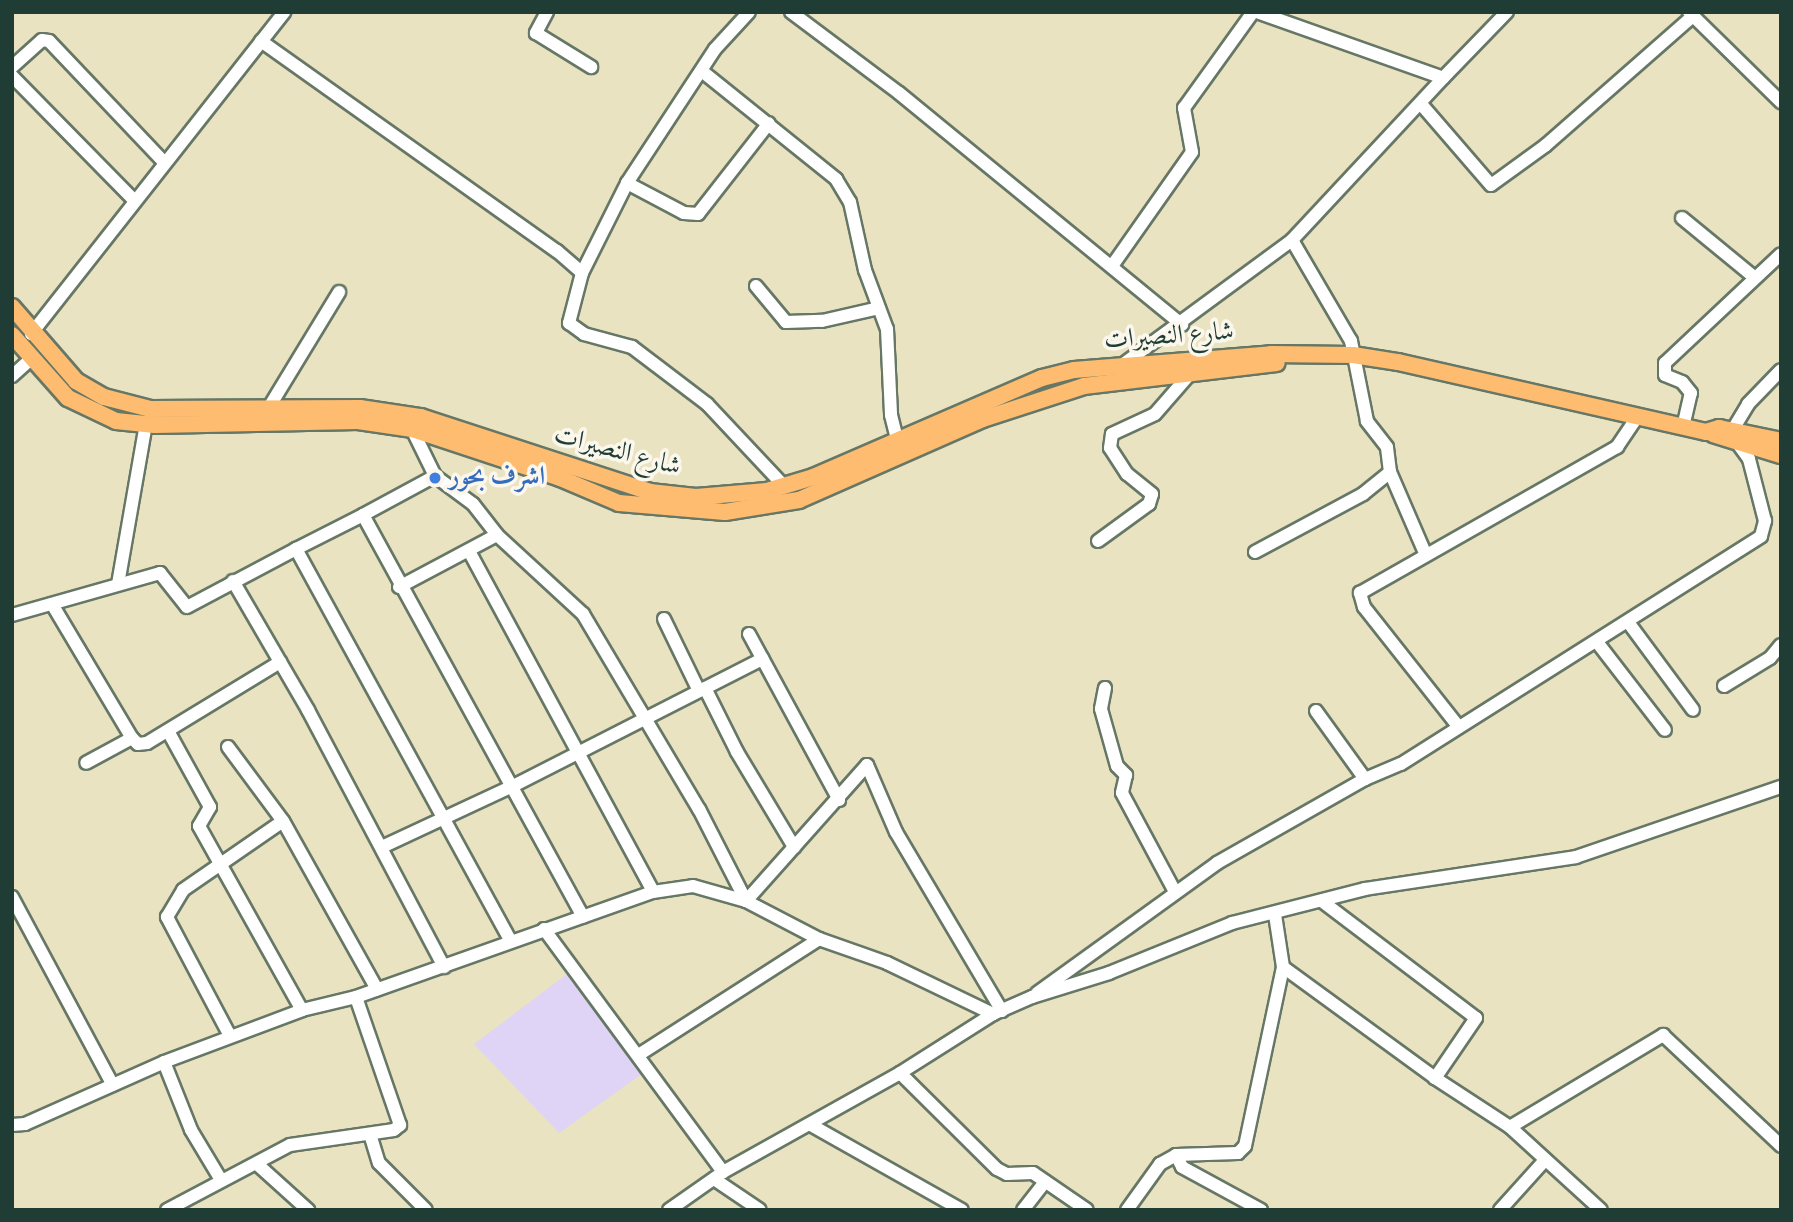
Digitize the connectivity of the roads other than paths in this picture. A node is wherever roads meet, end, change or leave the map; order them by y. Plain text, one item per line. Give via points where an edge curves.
1 (284, 12) edge
2 (547, 12) edge
3 (749, 12) edge
4 (791, 12) edge
5 (1255, 12) edge
6 (1507, 12) edge
7 (1691, 14) edge
8 (261, 41) junction
9 (12, 67) edge
10 (591, 67) dead end
11 (703, 72) junction
12 (12, 76) edge
13 (1443, 78) junction
14 (1781, 102) edge
15 (1421, 104) junction
16 (769, 123) junction
17 (164, 162) junction
18 (627, 183) junction
19 (134, 200) junction
20 (1682, 218) dead end
21 (1292, 240) junction
22 (1781, 254) edge
23 (1112, 266) junction
24 (582, 273) junction
25 (1755, 278) junction
26 (756, 286) dead end
27 (339, 292) dead end
28 (12, 307) edge
29 (879, 308) junction
30 (1182, 325) junction
31 (31, 334) junction
32 (12, 335) edge
33 (1315, 355) junction
34 (1353, 355) junction
35 (32, 359) junction
36 (1122, 365) junction
37 (1781, 370) edge
38 (1189, 375) junction
39 (12, 376) edge
40 (268, 409) junction
41 (1637, 417) junction
42 (146, 425) junction
43 (1683, 427) junction
44 (412, 429) junction
45 (1733, 438) junction
46 (1781, 441) edge
47 (898, 443) junction
48 (1781, 455) edge
49 (1390, 472) junction
50 (435, 476) junction
51 (784, 486) junction
52 (363, 514) junction
53 (497, 535) junction
54 (1098, 541) dead end
55 (296, 549) junction
56 (469, 551) junction
57 (1255, 552) dead end
58 (1426, 555) junction
59 (233, 581) junction
60 (118, 584) junction
61 (399, 587) junction
62 (52, 604) junction
63 (12, 615) edge
64 (664, 619) dead end
65 (1628, 622) junction
66 (749, 634) dead end
67 (1597, 642) junction
68 (1781, 645) edge
69 (762, 659) junction
70 (281, 662) junction
71 (1724, 686) dead end
72 (1105, 688) dead end
73 (702, 690) junction
74 (1693, 710) dead end
75 (1316, 711) dead end
76 (645, 720) junction
77 (1458, 726) junction
78 (1665, 730) dead end
79 (168, 731) junction
80 (132, 738) junction
81 (228, 747) dead end
82 (578, 752) junction
83 (86, 763) dead end
84 (1365, 779) junction
85 (513, 786) junction
86 (1781, 787) edge
87 (839, 800) junction
88 (446, 818) junction
89 (282, 821) junction
90 (382, 847) junction
91 (794, 847) junction
92 (221, 861) junction
93 (653, 891) junction
94 (1175, 892) junction
95 (12, 897) edge
96 (746, 901) junction
97 (1323, 902) junction
98 (1275, 915) junction
99 (583, 917) junction
100 (544, 929) junction
101 (819, 939) junction
102 (510, 940) junction
103 (444, 967) junction
104 (1283, 967) junction
105 (377, 989) junction
106 (356, 997) junction
107 (1032, 997) junction
108 (302, 1010) junction
109 (997, 1013) junction
110 (230, 1036) junction
111 (640, 1054) junction
112 (164, 1062) junction
113 (900, 1073) junction
114 (1435, 1078) junction
115 (113, 1085) junction
116 (12, 1125) edge
117 (811, 1125) junction
118 (1510, 1127) junction
119 (370, 1134) junction
120 (1781, 1146) edge
121 (1176, 1155) junction
122 (1545, 1160) junction
123 (257, 1164) junction
124 (719, 1175) junction
125 (221, 1180) junction
126 (1045, 1182) junction
127 (194, 1205) edge
128 (167, 1210) edge
129 (308, 1210) edge
130 (426, 1210) edge
131 (669, 1210) edge
132 (760, 1210) edge
133 (962, 1210) edge
134 (1023, 1210) edge
135 (1087, 1210) edge
136 (1127, 1210) edge
137 (1261, 1210) edge
138 (1500, 1210) edge
139 (1601, 1210) edge

1 - 8 street
2 - 10 street via 536,33
3 - 11 street via 715,49
4 - 23 street
5 - 13 street
5 - 23 street via 1184,108 1192,152
6 - 13 street
7 - 14 street
7 - 15 street via 1546,145 1491,185
8 - 17 street
8 - 24 street
9 - 17 street via 42,40 49,41
11 - 16 street
11 - 18 street
12 - 19 street
13 - 15 street
15 - 21 street
16 - 18 street via 698,214 684,214
16 - 29 street via 836,179 850,202
17 - 19 street
18 - 24 street
19 - 31 street
20 - 25 street
21 - 30 street
21 - 34 street via 1350,341
22 - 25 street
23 - 30 street
24 - 51 street via 569,323 584,334 632,347 707,404
25 - 43 street via 1665,363 1665,375 1682,382 1691,393
26 - 29 street via 786,322 822,321
27 - 40 street
28 - 31 main road, شارع النصيرات
29 - 47 street via 887,329 891,415
30 - 36 street
31 - 40 main road, شارع النصيرات via 76,381 104,397 150,409
32 - 35 main road, شارع النصيرات
33 - 34 main road, شارع النصيرات
33 - 36 main road, شارع النصيرات
33 - 38 main road, شارع النصيرات
34 - 41 main road, شارع النصيرات
34 - 49 street via 1367,421 1387,447
35 - 39 street
35 - 42 main road, شارع النصيرات via 82,408 116,421
36 - 47 main road, شارع النصيرات via 1042,378
37 - 45 street via 1748,404
38 - 44 main road, شارع النصيرات via 1084,386 983,419 799,499 725,512 619,503 561,478
38 - 54 street via 1155,414 1112,434 1110,448 1127,474 1152,494 1149,504
40 - 51 main road, شارع النصيرات via 360,408 421,417 650,492 696,497
41 - 43 main road, شارع النصيرات
41 - 58 street via 1617,447
42 - 44 main road, شارع النصيرات via 358,422
42 - 60 street
43 - 45 main road, شارع النصيرات
44 - 50 street
45 - 46 main road
45 - 48 main road
45 - 65 street via 1749,459 1765,529
47 - 51 main road, شارع النصيرات
49 - 57 street via 1363,494
49 - 58 street
50 - 52 street
50 - 53 street via 473,504
52 - 55 street
52 - 61 street
53 - 56 street
53 - 76 street via 583,614
55 - 59 street
55 - 88 street
56 - 61 street
56 - 82 street
58 - 77 street via 1360,593 1364,607
59 - 60 street via 187,607 160,573
59 - 70 street
60 - 62 street
61 - 85 street
62 - 63 street
62 - 80 street
64 - 73 street
65 - 67 street
65 - 74 street
66 - 69 street
67 - 77 street
67 - 78 street
68 - 71 street via 1770,658
69 - 73 street
69 - 87 street
70 - 79 street
70 - 90 street
72 - 94 street via 1101,709 1117,766 1126,775 1122,793
73 - 76 street
73 - 91 street
75 - 84 street
76 - 82 street
76 - 96 street via 699,809
77 - 84 street via 1401,764
79 - 80 street via 147,743 138,744
79 - 92 street via 210,807 199,825
80 - 83 street
81 - 89 street
82 - 85 street
82 - 93 street
84 - 94 street
85 - 88 street
85 - 99 street
86 - 97 street via 1576,857 1365,889
87 - 91 street
87 - 109 street via 867,765 896,832
88 - 90 street
88 - 102 street
89 - 92 street
89 - 105 street
90 - 103 street
91 - 96 street
92 - 108 street
92 - 110 street via 183,890 167,917
93 - 96 street via 693,886
93 - 99 street
94 - 107 street via 1061,971
95 - 115 street
96 - 101 street
97 - 98 street
97 - 114 street via 1476,1018
98 - 104 street
98 - 107 street via 1232,923 1109,973
99 - 100 street
100 - 102 street
100 - 111 street
101 - 109 street via 887,963
101 - 111 street
102 - 103 street
103 - 105 street
104 - 114 street
104 - 121 street via 1245,1146 1238,1153
105 - 106 street
106 - 108 street
106 - 119 street via 400,1125
107 - 109 street
108 - 110 street
109 - 113 street
110 - 112 street
111 - 124 street
112 - 115 street
112 - 125 street via 191,1130
113 - 117 street
113 - 126 street via 997,1169 1007,1174 1033,1173
114 - 118 street
115 - 116 street via 25,1124
117 - 124 street
117 - 133 street
118 - 120 street via 1663,1035
118 - 122 street
119 - 123 street via 290,1145
119 - 130 street via 379,1163
121 - 136 street via 1160,1164
121 - 137 street via 1182,1167
122 - 138 street
122 - 139 street
123 - 125 street
123 - 129 street
124 - 131 street
124 - 132 street
125 - 127 street
126 - 134 street
126 - 135 street
127 - 128 street

